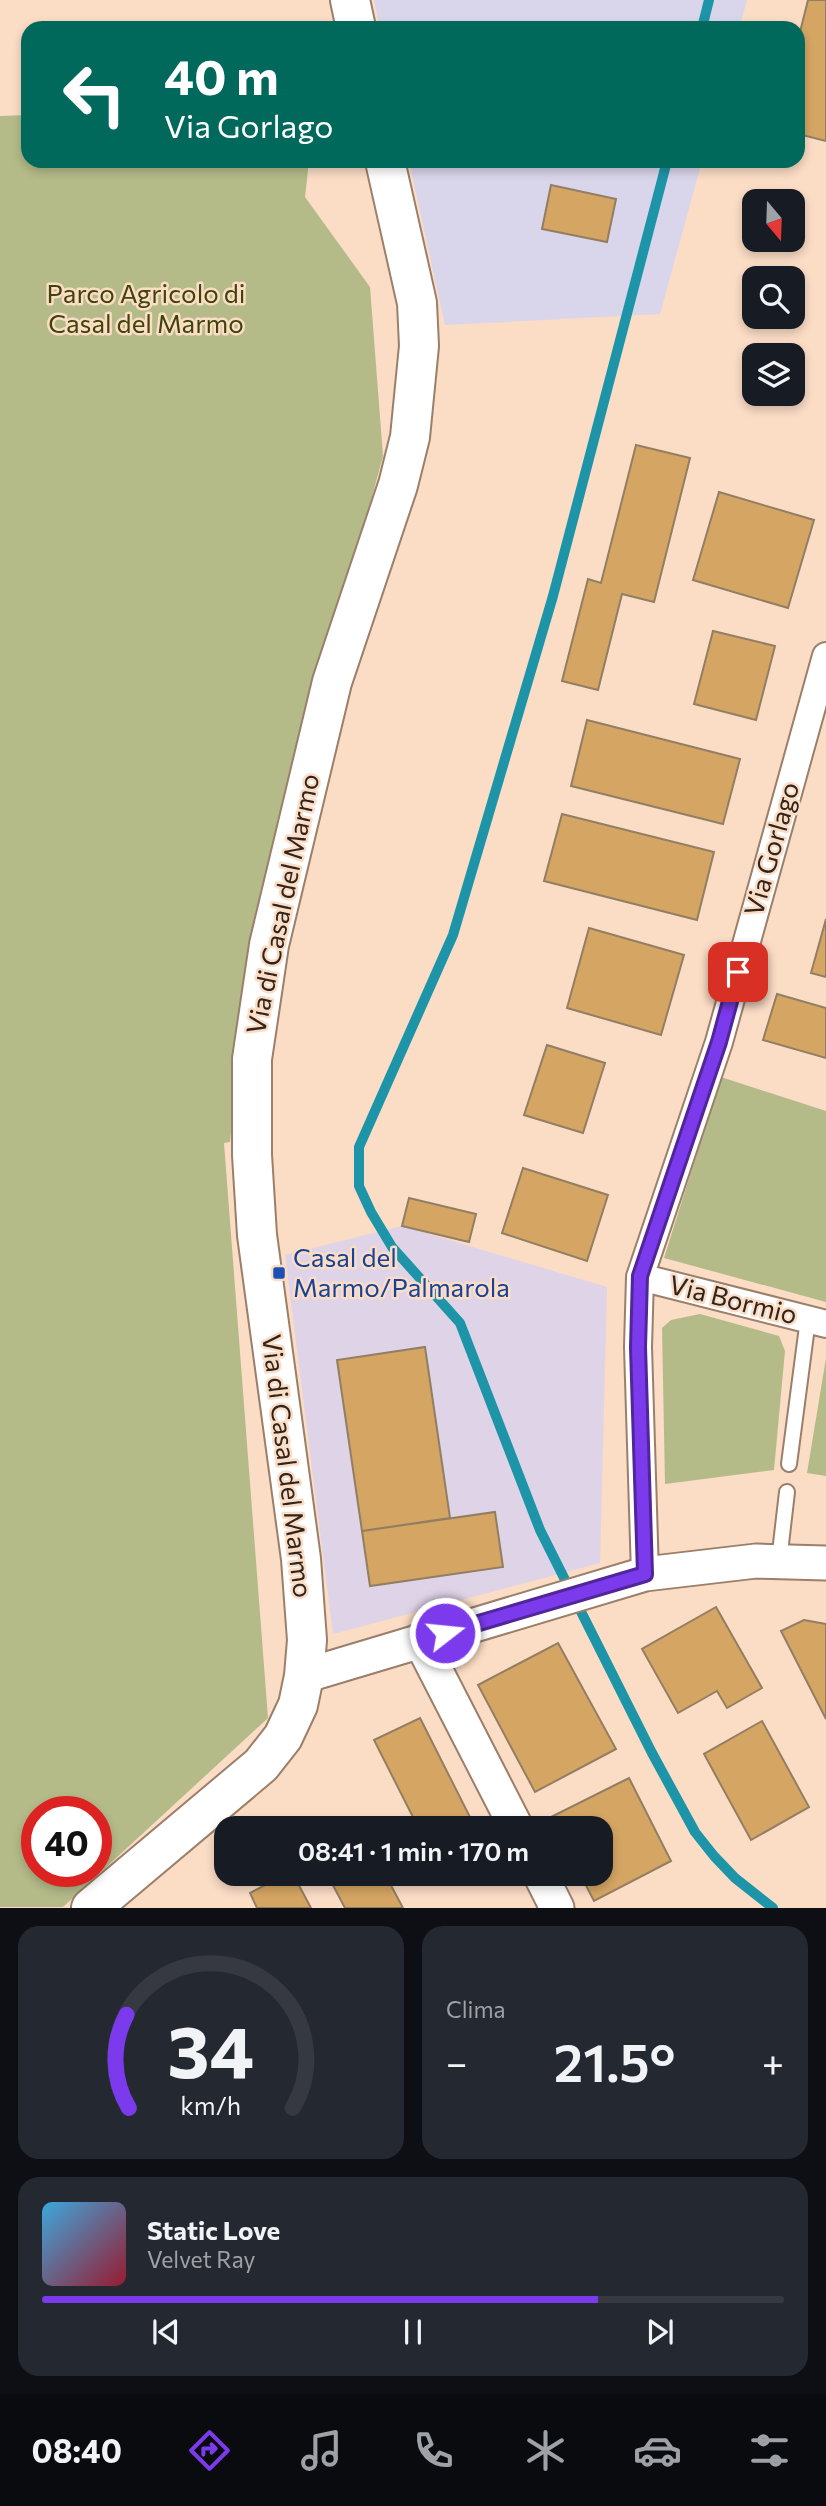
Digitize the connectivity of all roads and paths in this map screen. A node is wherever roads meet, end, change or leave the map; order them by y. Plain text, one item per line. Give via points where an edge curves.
1 (350, 0) edge
2 (354, 21) edge
3 (387, 168) edge
4 (826, 656) edge
5 (640, 1276) junction
6 (817, 1321) edge
7 (789, 1464) dead end
8 (787, 1492) dead end
9 (779, 1561) junction
10 (826, 1563) edge
11 (645, 1574) junction
12 (420, 1640) junction
13 (304, 1676) junction
14 (510, 1816) edge
15 (546, 1886) edge
16 (91, 1908) edge
17 (557, 1908) edge

1 - 2 main road
3 - 13 main road, Via di Casal del Marmo via 417,303 419,346 410,437 332,682 269,945 252,1059 257,1235 301,1559
4 - 5 street, Via Gorlago via 719,1042
5 - 6 street, Via Bormio
5 - 11 street, Via Gorlago
6 - 7 lane
8 - 9 lane
9 - 10 street
9 - 11 street
11 - 12 street
12 - 13 street
12 - 14 street
13 - 16 main road, Via di Casal del Marmo via 291,1722 261,1765
15 - 17 street

